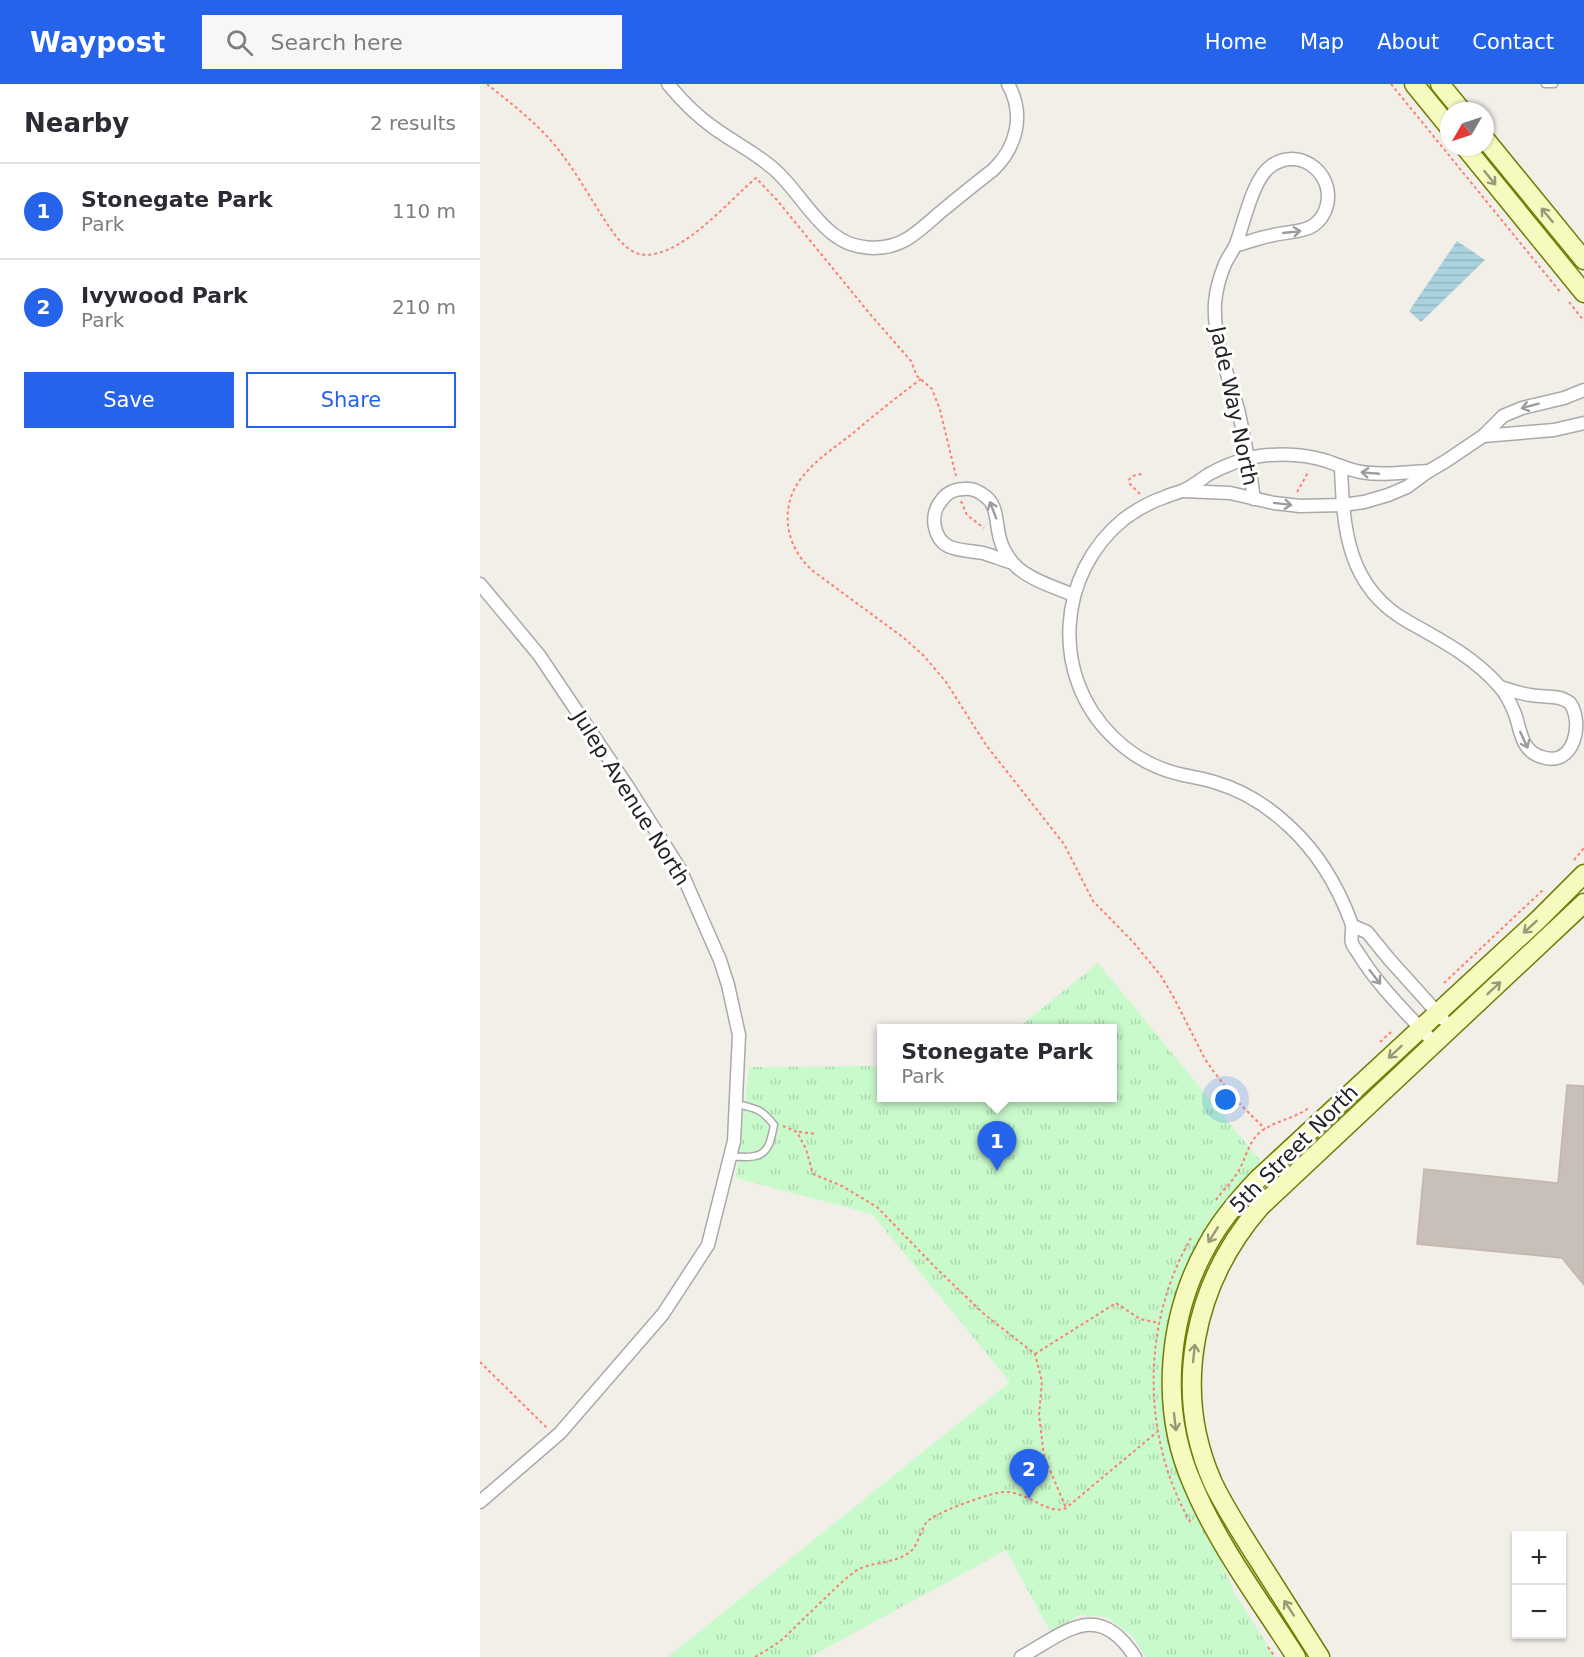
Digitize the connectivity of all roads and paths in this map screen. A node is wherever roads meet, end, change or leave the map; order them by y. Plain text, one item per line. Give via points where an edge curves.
1 (487, 84) edge
2 (668, 84) edge
3 (1008, 84) edge
4 (1391, 84) edge
5 (1414, 84) edge
6 (1440, 84) edge
7 (1545, 84) edge
8 (1554, 84) edge
9 (1455, 102) edge
10 (1440, 116) edge
11 (1494, 150) edge
12 (1472, 156) edge
13 (1235, 246) junction
14 (1584, 260) edge
15 (1561, 292) dead end
16 (1576, 297) edge
17 (1584, 321) edge
18 (921, 379) junction
19 (1584, 390) edge
20 (1584, 423) edge
21 (1483, 436) junction
22 (1248, 459) junction
23 (1312, 466) dead end
24 (1341, 466) junction
25 (1429, 471) junction
26 (1142, 474) dead end
27 (957, 481) dead end
28 (1183, 491) junction
29 (1141, 496) dead end
30 (1294, 496) dead end
31 (960, 498) dead end
32 (1254, 499) junction
33 (1343, 505) junction
34 (991, 534) dead end
35 (1013, 563) junction
36 (480, 584) edge
37 (1074, 594) junction
38 (1500, 687) junction
39 (1584, 848) edge
40 (1576, 870) edge
41 (1545, 888) dead end
42 (1584, 903) edge
43 (1353, 926) junction
44 (1443, 984) dead end
45 (1438, 1013) junction
46 (1421, 1028) junction
47 (1451, 1028) junction
48 (1395, 1029) dead end
49 (1434, 1043) junction
50 (1378, 1044) dead end
51 (736, 1104) junction
52 (1311, 1106) dead end
53 (774, 1125) junction
54 (1265, 1129) junction
55 (797, 1132) junction
56 (817, 1134) dead end
57 (730, 1157) junction
58 (1212, 1206) dead end
59 (1194, 1233) dead end
60 (1160, 1323) junction
61 (1035, 1354) junction
62 (480, 1362) edge
63 (1158, 1432) junction
64 (556, 1437) junction
65 (480, 1502) edge
66 (1066, 1508) junction
67 (1197, 1533) dead end
68 (1263, 1639) dead end
69 (755, 1657) edge
70 (1021, 1657) edge
71 (1135, 1657) edge
72 (1275, 1657) edge
73 (1296, 1657) edge
74 (1320, 1657) edge

1 - 18 path via 547,136 615,235 636,253 652,254 680,244 756,178 911,361
2 - 3 street via 706,122 774,169 837,237 848,243 879,248 905,240 993,170 1006,154 1018,116
4 - 15 path
5 - 10 street
6 - 9 street
7 - 8 lane
14 -> 11 street
12 -> 16 street
13 -> 13 street, Jade Way North via 1306,230 1317,223 1328,199 1327,185 1320,172 1292,159 1268,168 1256,186
13 - 22 street, Jade Way North via 1220,278 1215,322 1219,352 1240,417
16 - 17 path
18 - 27 path via 938,402
18 - 54 path via 803,476 788,510 793,547 813,571 904,638 946,682 986,745 1064,844 1094,901 1161,976 1214,1072
19 -> 21 street via 1503,416
20 - 21 street via 1554,430
21 - 25 street
22 - 24 street via 1294,455
22 - 28 street via 1219,469
22 - 32 street, Jade Way North
23 - 30 path
25 -> 24 street via 1378,474
24 - 33 street
25 - 33 street via 1399,491
26 - 29 path via 1129,480
28 - 32 street
28 - 37 street via 1143,506 1104,538 1080,576
31 - 34 path via 967,515
32 -> 33 street via 1300,506
33 - 38 street via 1352,557 1376,596 1398,615 1459,651
35 -> 35 street via 1002,544 995,509 989,500 976,490 967,489 952,491 943,498 935,510 934,523 945,544
35 - 37 street
36 - 51 street, Julep Avenue North via 538,656 680,869 728,985 738,1035
37 - 43 street via 1069,622 1072,664 1084,697 1105,729 1144,760 1176,774 1234,790 1259,802 1282,820 1322,865
38 -> 38 street via 1532,753 1557,758 1575,748 1581,736 1581,721 1569,702
39 - 40 path
40 -> 45 street, 5th Street North via 1560,900
41 - 44 path
47 -> 42 street, 5th Street North
43 - 45 street via 1367,932
43 -> 46 street via 1352,942 1363,961
45 - 46 street, 5th Street North
45 - 47 street
46 - 49 street
46 -> 73 street, 5th Street North via 1237,1203 1199,1261 1177,1326 1173,1405 1191,1483 1211,1523
47 - 49 street, 5th Street North
48 - 50 path
74 -> 49 street, 5th Street North via 1231,1516 1203,1456 1192,1389 1198,1324 1218,1267 1248,1220
51 - 53 lane via 766,1114
51 - 57 street, Julep Avenue North
52 - 54 path
53 - 55 path
53 - 57 lane via 769,1145 762,1153
54 - 58 path via 1255,1138 1239,1171
55 - 56 path
55 - 61 path via 813,1174 877,1207 984,1314
57 - 64 street, Julep Avenue North via 708,1245 663,1314
59 - 60 path via 1168,1290
60 - 61 path via 1140,1319 1116,1303
60 - 63 path via 1154,1386
61 - 66 path via 1042,1381 1039,1415 1044,1456
62 - 64 path
63 - 66 path
63 - 67 path via 1176,1492
64 - 65 street, Julep Avenue North
66 - 69 path via 1056,1511 1015,1492 1000,1492 934,1516 926,1522 908,1554 856,1571 775,1646
68 - 72 path
70 - 71 street via 1087,1624 1103,1626 1120,1636

